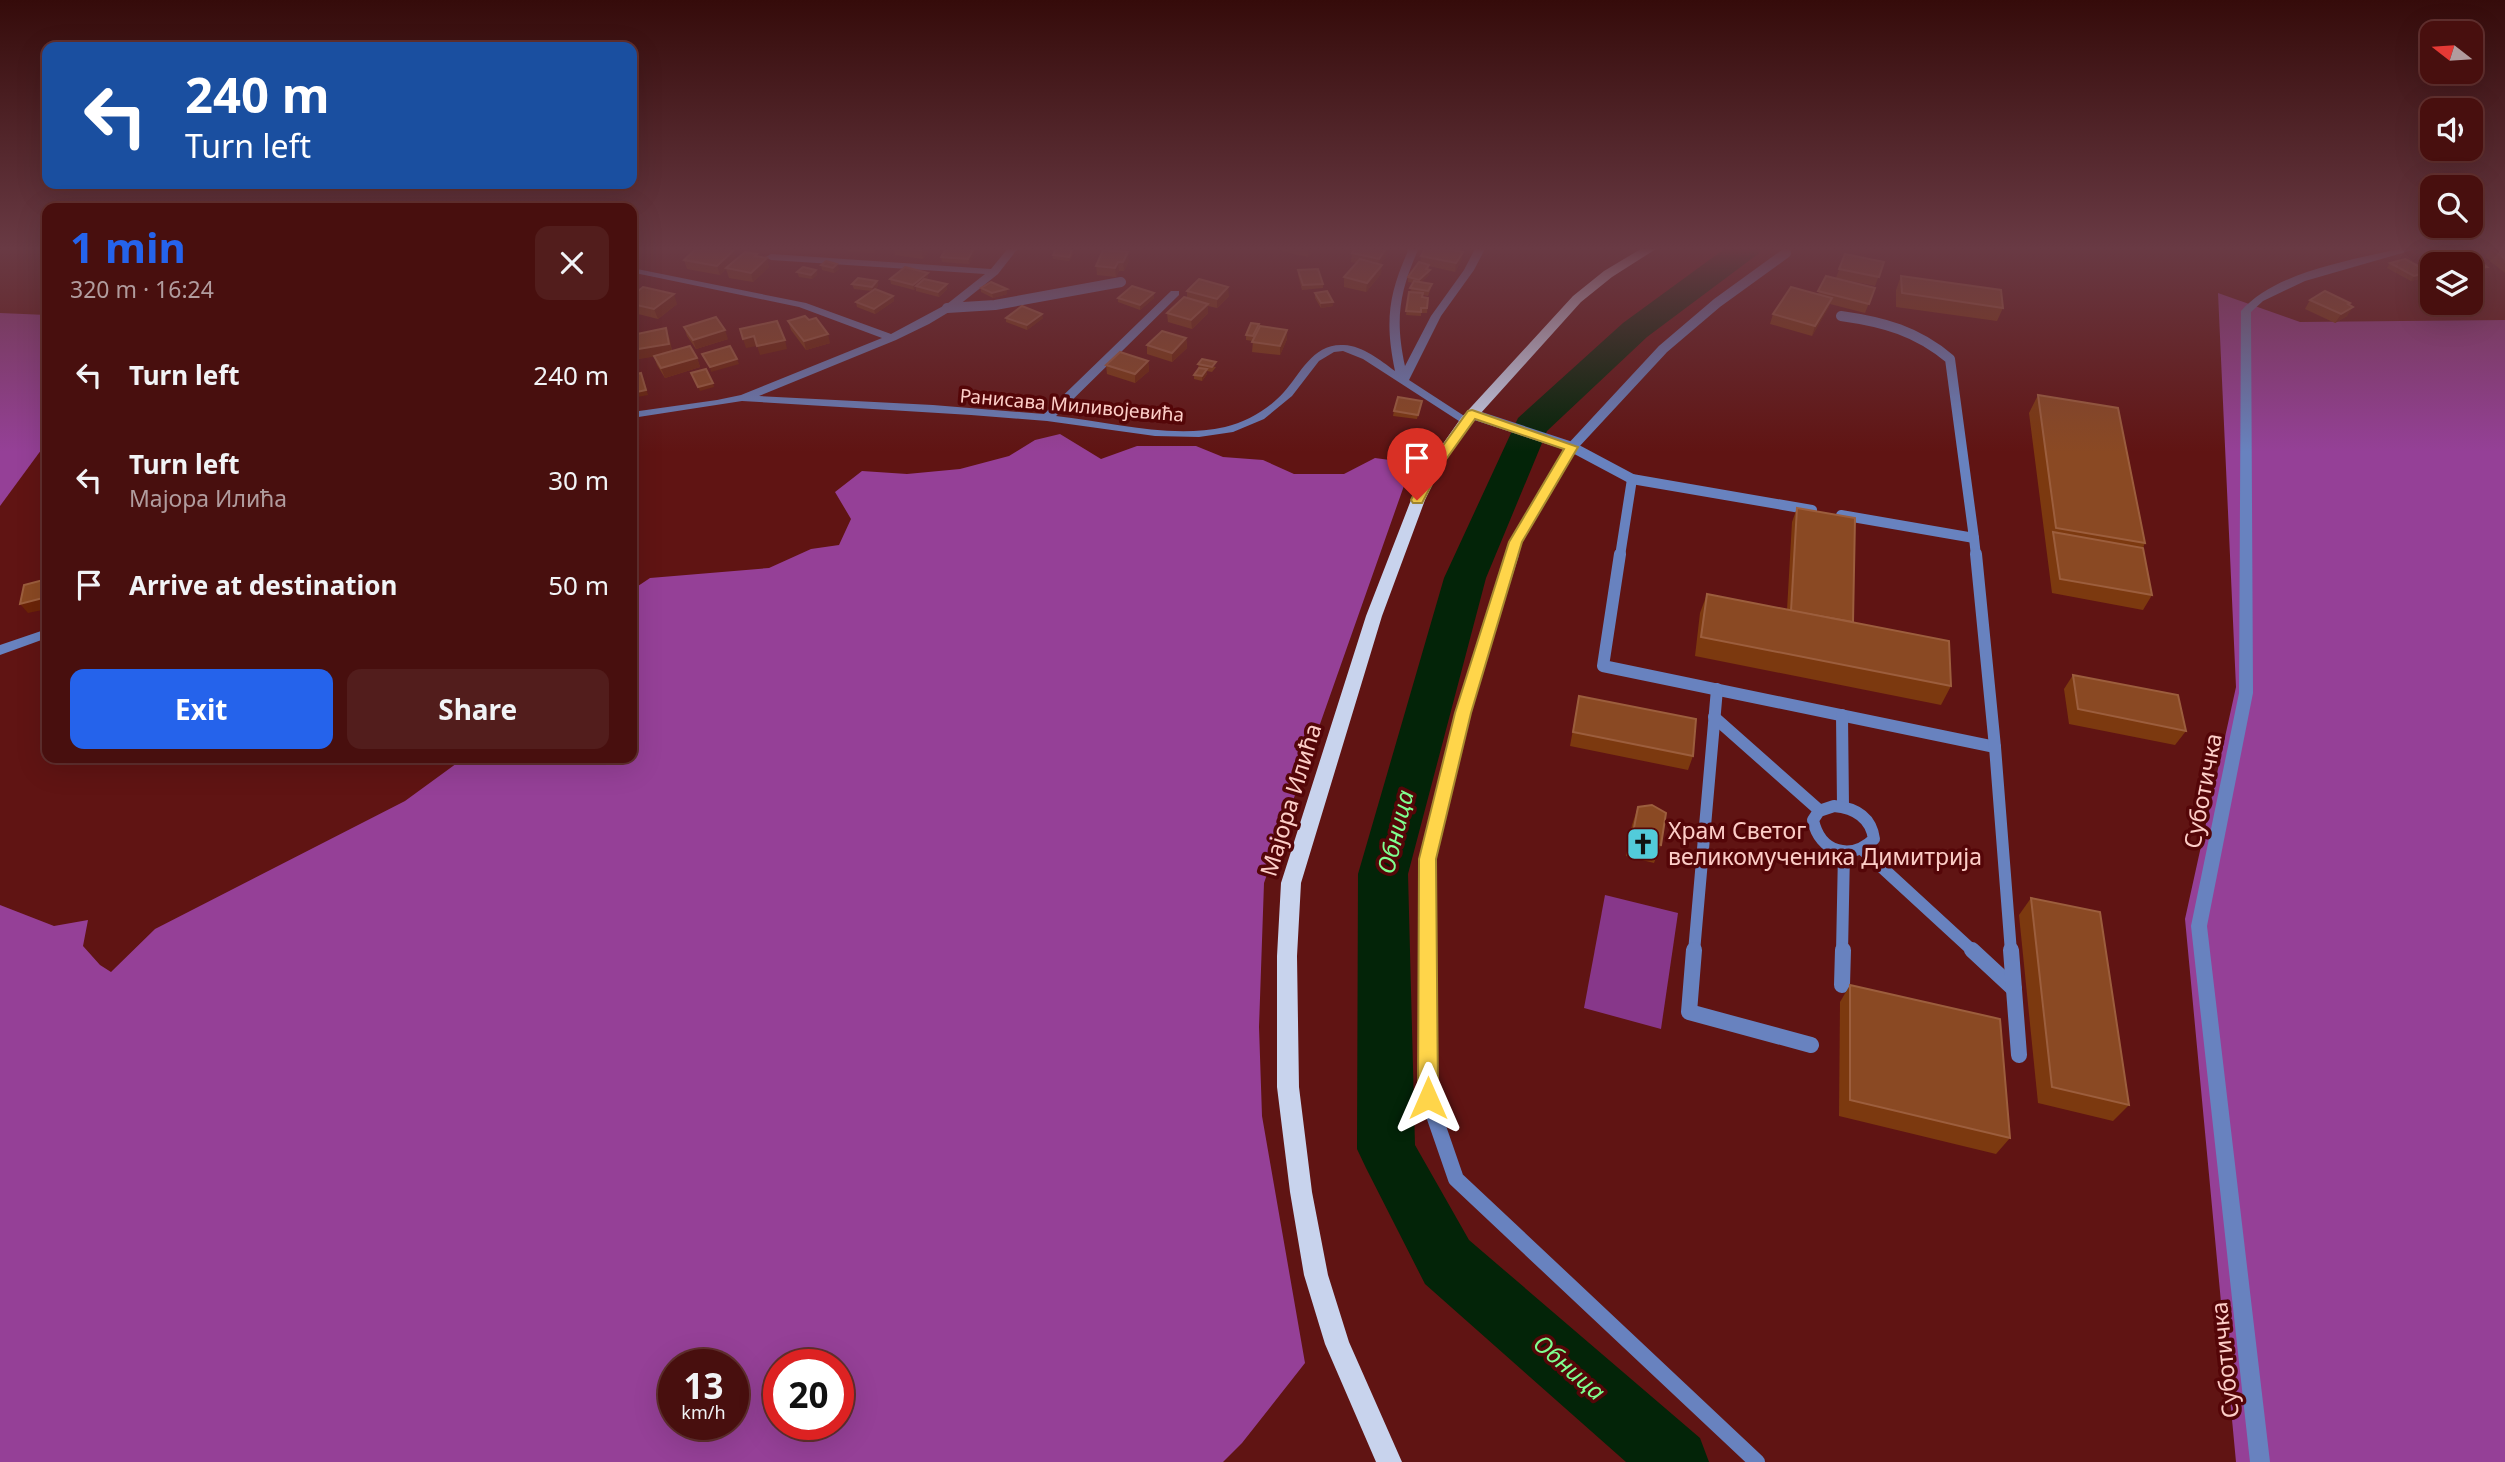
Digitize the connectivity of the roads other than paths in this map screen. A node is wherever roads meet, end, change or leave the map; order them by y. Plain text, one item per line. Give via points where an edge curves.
1 (832, 315) edge
2 (932, 315) edge
3 (1152, 315) edge
4 (1392, 315) edge
5 (1437, 315) edge
6 (1561, 315) edge
7 (1703, 315) edge
8 (2246, 315) edge
9 (1841, 316) dead end
10 (892, 338) junction
11 (1403, 381) junction
12 (741, 398) junction
13 (637, 414) edge
14 (1469, 417) junction
15 (1048, 418) junction
16 (1567, 445) junction
17 (1632, 479) junction
18 (1974, 538) junction
19 (42, 635) edge
20 (0, 650) edge
21 (1717, 689) junction
22 (1842, 715) junction
23 (1714, 717) junction
24 (1995, 747) junction
25 (1843, 806) junction
26 (1819, 810) junction
27 (1863, 850) junction
28 (1844, 852) junction
29 (1842, 985) dead end
30 (2014, 989) junction
31 (1811, 1045) dead end
32 (2019, 1055) dead end
33 (1389, 1462) edge
34 (1757, 1462) edge
35 (2260, 1462) edge

1 - 10 street
2 - 10 street
3 - 15 street
4 - 11 street
5 - 11 street
6 - 14 main road, Мајора Илића
7 - 16 lane
8 - 35 street, Суботичка via 2246,693 2199,926
9 - 18 lane via 1895,324 1929,339 1950,359
10 - 12 street
11 - 14 street, Ранисава Миливојевића
11 - 15 street, Ранисава Миливојевића via 1342,348 1322,353 1283,400 1250,424 1228,430 1172,434
12 - 13 street
12 - 15 street, Ранисава Миливојевића
14 - 16 lane
14 - 33 main road, Мајора Илића via 1435,465 1390,573 1297,859 1288,912 1288,1087 1316,1275 1337,1344
16 - 17 lane
16 - 34 lane via 1516,542 1463,713 1427,859 1428,1098 1456,1179
17 - 18 lane
17 - 21 lane via 1604,666
18 - 24 lane
19 - 20 street
21 - 22 lane
21 - 23 lane
22 - 24 lane
22 - 25 lane
23 - 26 lane
23 - 31 lane via 1689,1012
24 - 30 lane
25 - 26 lane
25 - 27 lane via 1870,823 1874,839
26 - 28 lane via 1813,822 1818,837
27 - 28 lane
27 - 30 lane
28 - 29 lane
30 - 32 lane

